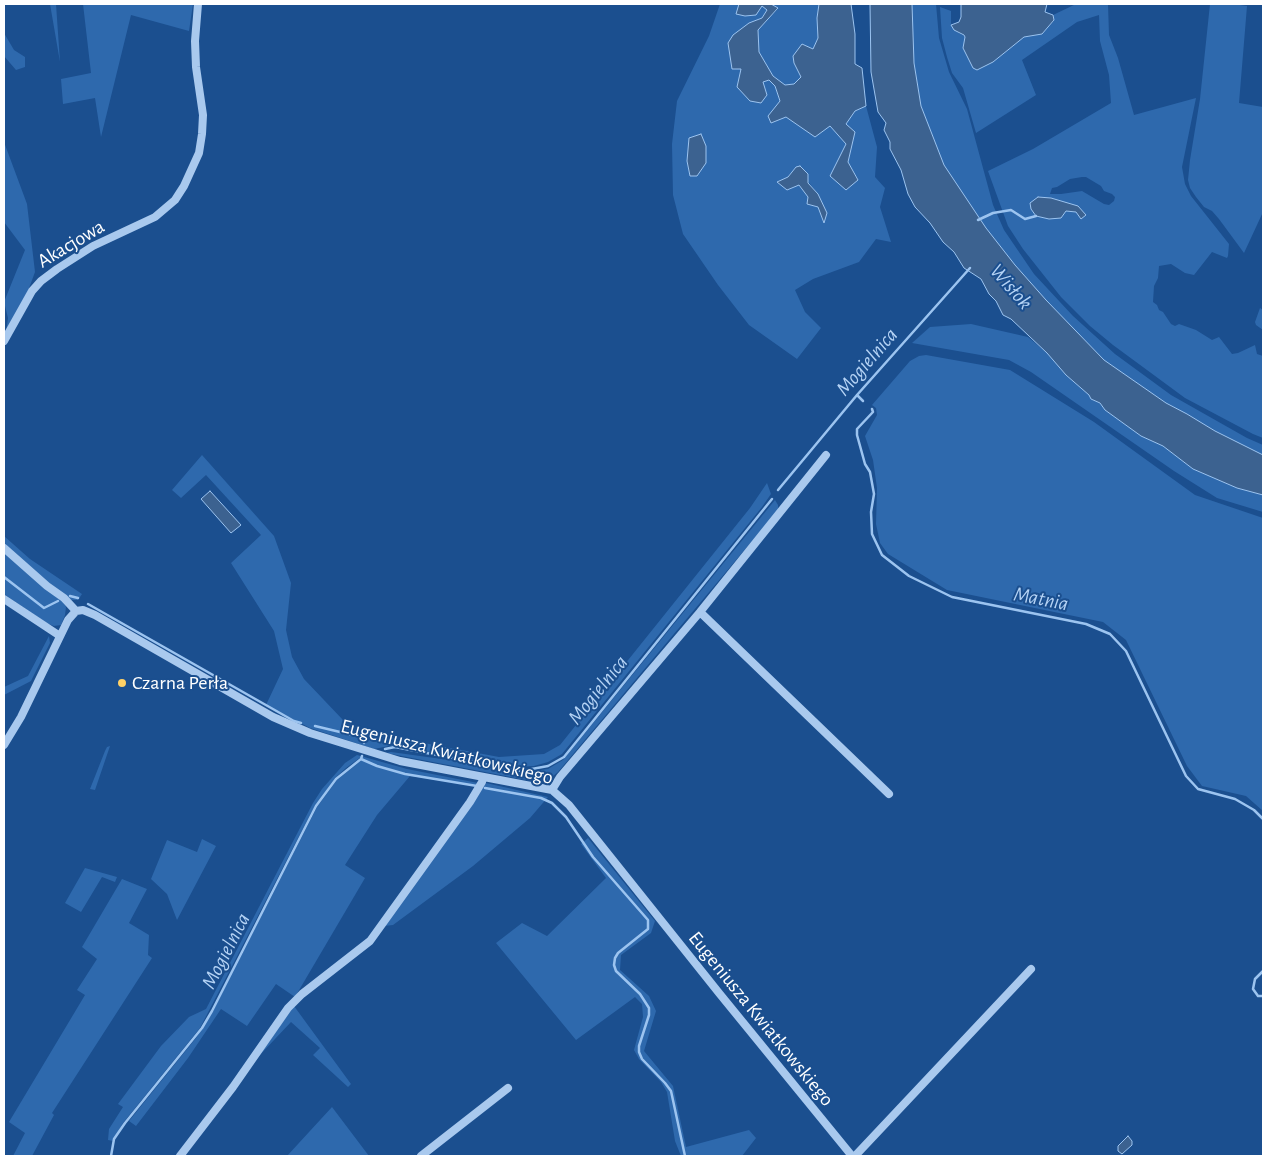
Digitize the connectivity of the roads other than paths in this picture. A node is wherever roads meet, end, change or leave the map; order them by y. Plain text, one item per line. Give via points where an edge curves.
1 (198, 4) edge
2 (4, 341) edge
3 (826, 455) dead end
4 (4, 548) edge
5 (4, 598) edge
6 (76, 611) junction
7 (700, 612) junction
8 (60, 636) junction
9 (4, 745) edge
10 (482, 777) junction
11 (552, 790) junction
12 (889, 794) dead end
13 (1031, 969) dead end
14 (508, 1088) dead end
15 (180, 1156) edge
16 (421, 1156) edge
17 (854, 1156) edge

1 - 2 street, Akacjowa via 196,67 203,116 199,153 184,186 174,200 154,217 94,246 41,281
3 - 7 street
4 - 6 street
5 - 8 street
6 - 8 street
6 - 10 street, Eugeniusza Kwiatkowskiego via 95,615 273,717 310,733 400,761
7 - 11 street
7 - 12 street
8 - 9 street
10 - 11 street, Eugeniusza Kwiatkowskiego
10 - 15 street via 470,802 370,941 288,1008
11 - 17 street, Eugeniusza Kwiatkowskiego via 569,805
13 - 17 street, Eugeniusza Kwiatkowskiego
14 - 16 street

